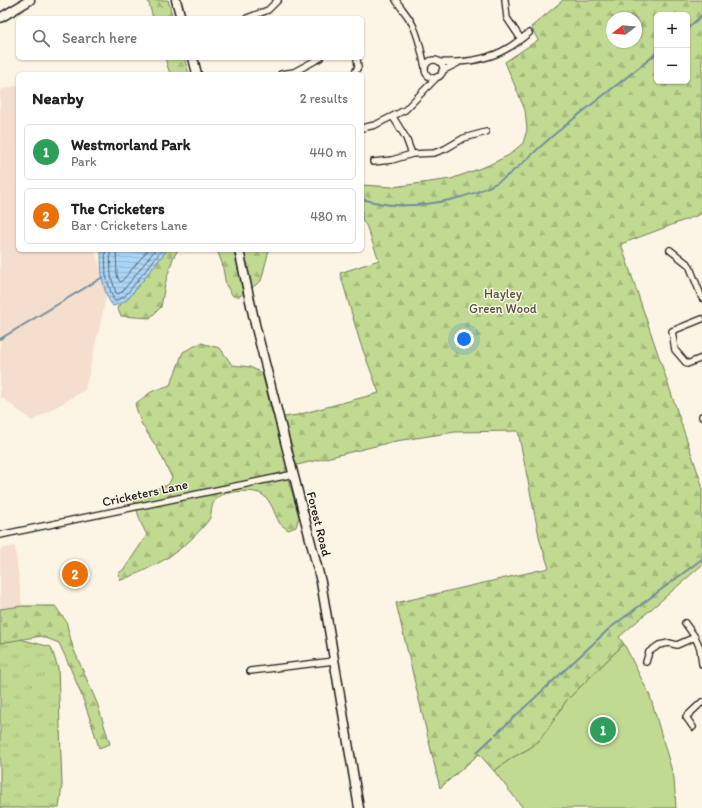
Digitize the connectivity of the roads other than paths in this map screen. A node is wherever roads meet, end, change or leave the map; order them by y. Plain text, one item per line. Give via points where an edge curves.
1 (30, 0) edge
2 (176, 0) edge
3 (278, 0) edge
4 (396, 0) edge
5 (505, 0) edge
6 (180, 16) edge
7 (253, 16) edge
8 (0, 18) edge
9 (529, 33) dead end
10 (521, 39) junction
11 (421, 48) junction
12 (194, 60) edge
13 (317, 60) edge
14 (357, 60) edge
15 (439, 62) junction
16 (460, 62) junction
17 (425, 67) junction
18 (442, 71) junction
19 (196, 72) edge
20 (296, 72) edge
21 (355, 72) edge
22 (426, 74) junction
23 (437, 77) junction
24 (421, 93) junction
25 (393, 117) junction
26 (364, 128) edge
27 (486, 132) dead end
28 (412, 154) junction
29 (373, 162) dead end
30 (670, 250) dead end
31 (239, 252) edge
32 (702, 298) edge
33 (702, 319) edge
34 (702, 358) edge
35 (294, 474) junction
36 (0, 534) edge
37 (685, 623) dead end
38 (695, 637) junction
39 (334, 661) junction
40 (646, 662) dead end
41 (702, 664) edge
42 (250, 671) dead end
43 (702, 702) edge
44 (693, 727) dead end
45 (359, 808) edge

1 - 8 main road
2 - 6 main road
3 - 7 street via 268,10
4 - 11 street via 412,23
5 - 10 street via 507,18
9 - 10 street
10 - 16 street via 486,58
11 - 15 street via 428,58
11 - 17 street
12 - 19 main road
13 - 20 street
14 - 21 street
15 - 16 street
15 - 17 street via 429,62
15 - 18 street
16 - 18 street
17 - 22 street
18 - 23 street
22 - 23 street via 431,78
22 - 24 street
23 - 24 street
24 - 25 street via 405,110
25 - 26 street
25 - 28 street
27 - 28 street via 464,138 434,153
28 - 29 street
30 - 32 street via 689,265
31 - 35 main road, Forest Road via 255,324
33 - 34 street via 672,331 675,350 687,364
35 - 36 street, Cricketers Lane
35 - 39 main road, Forest Road via 321,582
37 - 38 street
38 - 40 street via 677,645 658,645 649,652
38 - 41 street via 700,648
39 - 42 street
39 - 45 main road, Forest Road
43 - 44 street via 683,718

